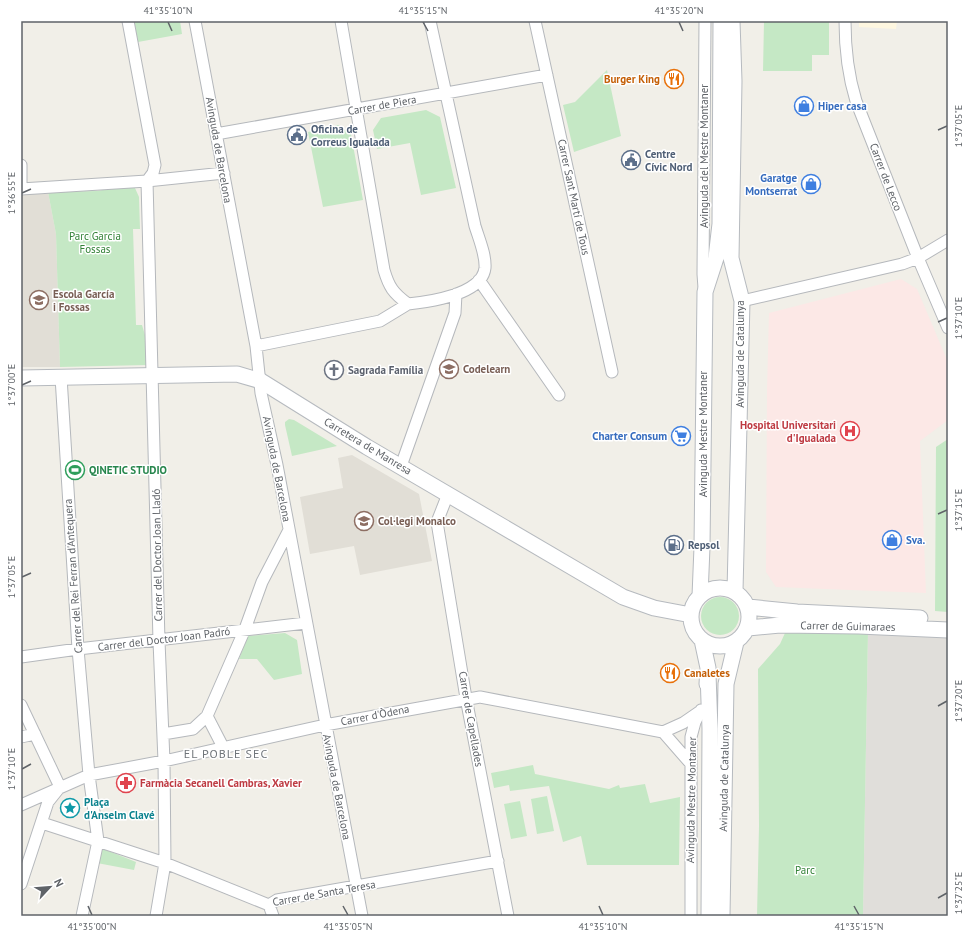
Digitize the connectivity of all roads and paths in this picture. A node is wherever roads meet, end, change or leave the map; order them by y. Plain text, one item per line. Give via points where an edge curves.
1 (128, 21) edge
2 (195, 21) edge
3 (341, 21) edge
4 (430, 21) edge
5 (535, 21) edge
6 (705, 21) edge
7 (721, 21) edge
8 (732, 21) edge
9 (845, 21) edge
10 (547, 75) junction
11 (445, 93) junction
12 (357, 109) junction
13 (216, 134) junction
14 (21, 165) edge
15 (224, 173) junction
16 (147, 181) junction
17 (21, 189) edge
18 (948, 240) edge
19 (918, 258) junction
20 (479, 280) junction
21 (705, 292) junction
22 (456, 294) junction
23 (742, 301) junction
24 (408, 304) junction
25 (948, 328) edge
26 (256, 346) junction
27 (612, 372) dead end
28 (151, 375) junction
29 (61, 377) junction
30 (21, 378) edge
31 (261, 381) junction
32 (559, 395) dead end
33 (401, 466) junction
34 (448, 494) junction
35 (465, 505) junction
36 (437, 522) junction
37 (289, 530) junction
38 (735, 592) junction
39 (700, 596) junction
40 (748, 607) junction
41 (691, 615) junction
42 (948, 620) edge
43 (306, 624) junction
44 (748, 628) junction
45 (245, 630) junction
46 (948, 630) edge
47 (702, 640) junction
48 (159, 641) junction
49 (736, 642) junction
50 (78, 649) junction
51 (21, 657) edge
52 (708, 674) junction
53 (466, 698) junction
54 (21, 705) edge
55 (701, 710) junction
56 (207, 716) junction
57 (325, 725) junction
58 (663, 732) junction
59 (35, 734) junction
60 (163, 734) junction
61 (21, 737) edge
62 (223, 747) junction
63 (164, 761) junction
64 (691, 764) junction
65 (89, 775) junction
66 (60, 787) junction
67 (21, 805) edge
68 (42, 823) junction
69 (98, 841) junction
70 (498, 861) junction
71 (165, 863) junction
72 (21, 884) edge
73 (356, 887) junction
74 (269, 905) junction
75 (82, 916) edge
76 (156, 916) edge
77 (273, 916) edge
78 (362, 916) edge
79 (508, 916) edge
80 (691, 916) edge
81 (708, 916) edge
82 (722, 916) edge

1 - 16 street via 155,165 154,173
2 - 13 street, Avinguda de Barcelona
3 - 12 street
4 - 11 street
5 - 10 street, Carrer Sant Martí de Tous
6 - 21 street, Avinguda del Mestre Montaner
7 - 21 street, Avinguda Mestre Montaner via 720,224 716,258
8 - 23 street, Avinguda de Catalunya via 734,81 731,258
9 - 19 street, Carrer de Lecco via 850,82
10 - 11 street, Carrer de Piera
10 - 27 street, Carrer Sant Martí de Tous
11 - 12 street, Carrer de Piera
11 - 20 street via 484,259 485,270
12 - 13 street, Carrer de Piera
12 - 24 street via 384,270 388,285
13 - 15 street, Avinguda de Barcelona
14 - 17 street
15 - 16 street
15 - 26 street, Avinguda de Barcelona
16 - 17 street
16 - 28 street, Carrer del Doctor Joan Lladó
18 - 19 street
19 - 23 street via 902,264
19 - 25 street, Carrer de Lecco
20 - 22 street
20 - 32 street
21 - 39 street, Avinguda Mestre Montaner
22 - 24 street via 443,299
22 - 33 street via 455,314
23 - 38 street, Avinguda de Catalunya
24 - 26 street via 380,321
26 - 31 street, Avinguda de Barcelona
28 - 29 street, Carretera de Manresa
28 - 31 street, Carretera de Manresa via 237,374
28 - 48 street, Carrer del Doctor Joan Lladó
29 - 30 street, Carretera de Manresa
29 - 50 street, Carrer del Rei Ferran d'Antequera
31 - 33 street, Carretera de Manresa
31 - 37 street, Avinguda de Barcelona via 261,393
33 - 34 street, Carretera de Manresa
34 - 35 street, Carretera de Manresa
34 - 36 street
35 - 36 street via 451,509
35 - 41 street, Carretera de Manresa via 623,597 654,608
36 - 53 street, Carrer de Capellades
37 - 43 street, Avinguda de Barcelona
37 - 45 street via 262,582
38 - 39 street via 725,588 714,588
38 - 40 street via 742,597
39 - 41 street
40 - 42 street, Carrer de Guimaraes
40 - 44 street
41 - 47 street via 693,629
43 - 45 street, Carrer del Doctor Joan Padró
43 - 57 street, Avinguda de Barcelona
44 - 46 street, Carrer de Guimaraes via 788,625
44 - 49 street
45 - 48 street, Carrer del Doctor Joan Padró
45 - 56 street
47 - 49 street via 716,646
47 - 52 street, Avinguda Mestre Montaner
48 - 50 street, Carrer del Doctor Joan Padró
48 - 60 street, Carrer del Doctor Joan Lladó
49 - 82 street, Avinguda de Catalunya via 726,684
50 - 51 street, Carrer del Doctor Joan Padró
50 - 65 street, Carrer del Rei Ferran d'Antequera
52 - 55 street, Avinguda Mestre Montaner
52 - 81 street, Avinguda de Catalunya
53 - 57 street, Carrer d'Òdena
53 - 58 street, Carrer d'Òdena via 485,698
53 - 70 street, Carrer de Capellades
54 - 59 street
55 - 58 street via 683,723
55 - 64 street, Avinguda Mestre Montaner via 691,737
56 - 60 street via 193,729
56 - 62 street
57 - 62 street, Carrer d'Òdena
57 - 73 street, Avinguda de Barcelona
58 - 64 street
59 - 61 street
59 - 66 street
60 - 63 street, Carrer del Doctor Joan Lladó
62 - 63 street, Carrer d'Òdena
63 - 65 street, Carrer d'Òdena
63 - 71 street, Carrer del Doctor Joan Lladó
64 - 80 street, Avinguda Mestre Montaner
65 - 66 street, Carrer d'Òdena
65 - 69 street, Carrer del Rei Ferran d'Antequera
66 - 67 street, Carrer d'Òdena
66 - 68 street via 48,802
68 - 69 street, Carrer de Santa Teresa
68 - 72 street
69 - 71 street, Carrer de Santa Teresa
69 - 75 street, Carrer del Rei Ferran d'Antequera
70 - 73 street, Carrer de Santa Teresa
70 - 79 street, Carrer de Capellades
71 - 74 street, Carrer de Santa Teresa
71 - 76 street, Carrer del Doctor Joan Lladó
73 - 74 street, Carrer de Santa Teresa via 277,900
73 - 78 street, Avinguda de Barcelona
74 - 77 street

